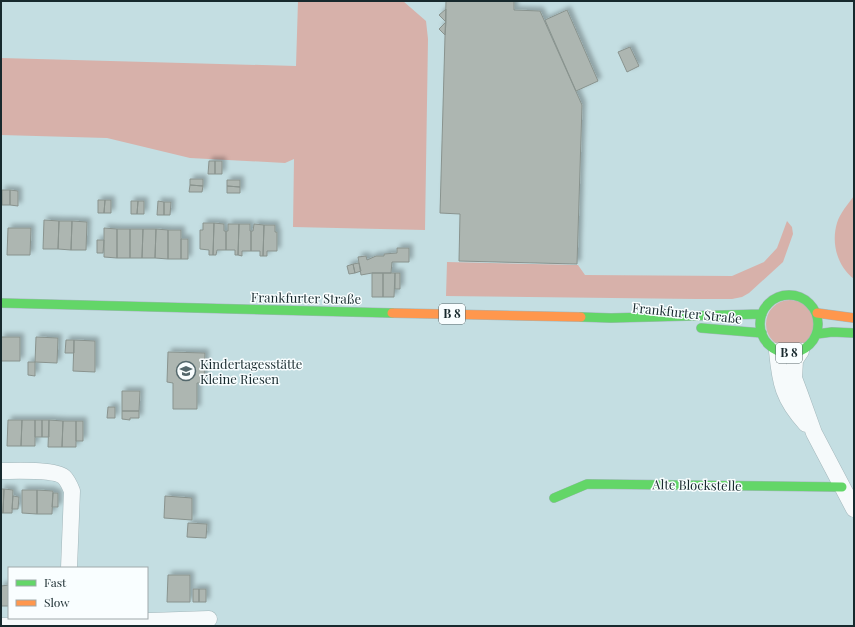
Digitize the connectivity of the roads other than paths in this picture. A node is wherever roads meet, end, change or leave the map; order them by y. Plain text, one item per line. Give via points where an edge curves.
1 (1, 303) edge
2 (817, 313) junction
3 (762, 314) junction
4 (611, 318) junction
5 (854, 318) edge
6 (762, 333) junction
7 (854, 333) edge
8 (817, 334) junction
9 (777, 351) junction
10 (801, 351) junction
11 (814, 433) junction
12 (1, 470) edge
13 (842, 487) junction
14 (554, 498) dead end
15 (854, 509) edge
16 (70, 567) edge
17 (209, 619) dead end
18 (68, 621) edge
19 (1, 626) edge

1 - 4 main road, Frankfurter Straße / B 8
2 - 3 main road via 813,306 801,297 782,295 765,308
2 - 5 main road
2 - 8 main road, B 8
3 - 4 main road, Frankfurter Straße / B 8
3 - 6 main road, B 8
4 - 6 main road, Frankfurter Straße / B 8
6 - 9 main road, B 8 via 765,340
7 - 8 main road, B 8
8 - 10 main road, B 8 via 808,347
9 - 10 main road, B 8
9 - 11 street via 779,378 783,390 791,405
10 - 11 street via 795,360 794,378
11 - 13 street
12 - 16 street via 52,472 64,476 69,483 72,491
13 - 14 main road, Alte Blockstelle via 587,484
13 - 15 street
17 - 18 street
18 - 19 street

